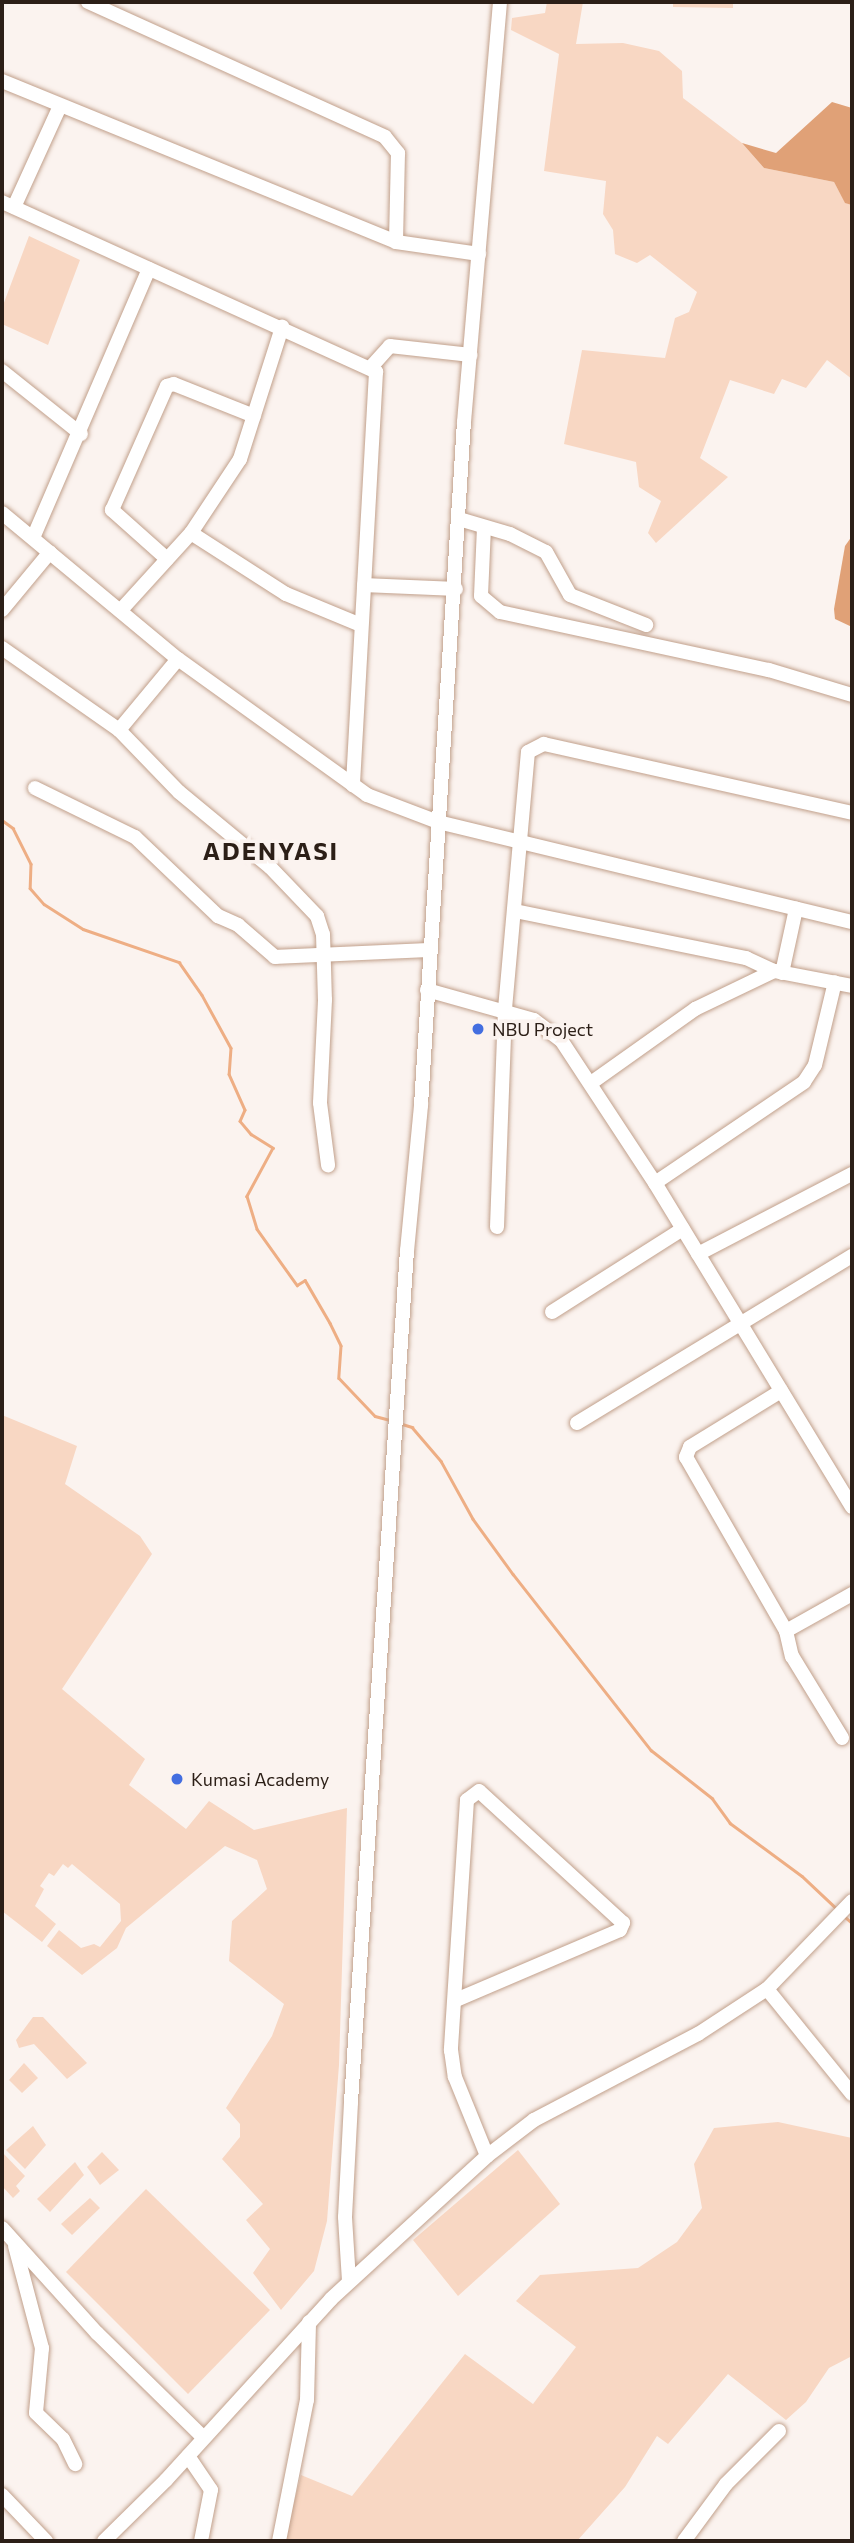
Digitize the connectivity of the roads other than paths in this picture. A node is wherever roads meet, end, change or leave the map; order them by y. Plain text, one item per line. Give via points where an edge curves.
1 (88, 2) edge
2 (500, 2) edge
3 (2, 81) edge
4 (60, 106) junction
5 (8, 205) edge
6 (396, 242) junction
7 (479, 254) junction
8 (149, 269) junction
9 (282, 327) junction
10 (470, 355) junction
11 (372, 366) junction
12 (2, 370) edge
13 (254, 416) junction
14 (81, 434) junction
15 (2, 513) edge
16 (459, 519) junction
17 (484, 527) junction
18 (191, 533) junction
19 (33, 538) junction
20 (50, 552) junction
21 (167, 559) junction
22 (364, 585) junction
23 (456, 589) junction
24 (2, 610) edge
25 (121, 610) junction
26 (361, 625) junction
27 (646, 625) dead end
28 (2, 648) edge
29 (178, 659) junction
30 (852, 695) edge
31 (119, 730) junction
32 (353, 785) junction
33 (35, 788) dead end
34 (852, 812) edge
35 (438, 822) junction
36 (520, 842) junction
37 (796, 908) junction
38 (515, 911) junction
39 (852, 922) edge
40 (427, 950) junction
41 (324, 954) junction
42 (778, 972) junction
43 (835, 982) junction
44 (852, 986) edge
45 (427, 990) junction
46 (505, 1009) junction
47 (591, 1083) junction
48 (328, 1165) dead end
49 (852, 1174) edge
50 (655, 1183) junction
51 (498, 1227) dead end
52 (683, 1229) junction
53 (698, 1254) junction
54 (852, 1256) edge
55 (552, 1312) dead end
56 (742, 1325) junction
57 (781, 1391) junction
58 (577, 1423) dead end
59 (852, 1507) edge
60 (852, 1594) edge
61 (786, 1631) junction
62 (842, 1738) dead end
63 (850, 1903) edge
64 (767, 1989) junction
65 (456, 2000) junction
66 (852, 2094) edge
67 (487, 2156) junction
68 (2, 2228) edge
69 (8, 2241) edge
70 (2, 2253) edge
71 (349, 2281) junction
72 (309, 2322) junction
73 (779, 2431) dead end
74 (203, 2437) junction
75 (188, 2456) junction
76 (75, 2464) dead end
77 (2, 2495) edge
78 (46, 2541) edge
79 (104, 2541) edge
80 (201, 2541) edge
81 (279, 2541) edge
82 (684, 2541) edge

1 - 6 street via 385,137 398,153
2 - 7 street
3 - 4 street
4 - 5 street
4 - 6 street
5 - 8 street
6 - 7 street
7 - 10 street
8 - 9 street
8 - 14 street
9 - 11 street
9 - 13 street
10 - 11 street via 390,346
10 - 16 street
11 - 22 street via 377,379
12 - 14 street
13 - 18 street via 240,459
13 - 21 street via 174,384 167,386 112,510
14 - 19 street
15 - 19 street
16 - 17 street
16 - 23 street
17 - 27 street via 546,552 570,595 583,604
17 - 30 street via 481,596 500,612 769,670
18 - 21 street
18 - 26 street via 286,594
19 - 20 street
20 - 24 street
20 - 25 street
21 - 25 street
22 - 23 street
22 - 26 street
23 - 35 street
25 - 29 street
26 - 32 street
28 - 31 street
29 - 31 street
29 - 32 street
31 - 41 street via 179,792 270,867 317,916
32 - 35 street
33 - 41 street via 135,837 218,916 238,925 275,957
34 - 36 street via 544,744 528,752
35 - 36 street
35 - 40 street
36 - 37 street
36 - 38 street
37 - 39 street
37 - 42 street
38 - 42 street via 746,958
38 - 46 street
40 - 41 street
40 - 45 street
41 - 48 street via 320,1103
42 - 43 street
42 - 47 street via 695,1009
43 - 44 street
43 - 50 street via 815,1065 804,1082
45 - 46 street
45 - 71 street via 351,2102 345,2217
46 - 47 street via 547,1028
46 - 51 street
47 - 50 street
49 - 53 street
50 - 52 street
52 - 53 street
52 - 55 street
53 - 56 street
54 - 56 street
56 - 57 street
56 - 58 street
57 - 59 street
57 - 61 street via 690,1447 686,1457
60 - 61 street
61 - 62 street via 792,1656
63 - 64 street
64 - 66 street
64 - 67 street via 698,2034 534,2120
65 - 65 street via 467,1800 479,1791 623,1923 620,1930
65 - 67 street via 452,2064
67 - 71 street
68 - 69 street
69 - 70 street
69 - 74 street
69 - 76 street via 41,2348 36,2413 63,2439
71 - 72 street
72 - 74 street
72 - 81 street via 307,2400
73 - 82 street via 726,2484
74 - 75 street
75 - 79 street
75 - 80 street via 211,2490
77 - 78 street

